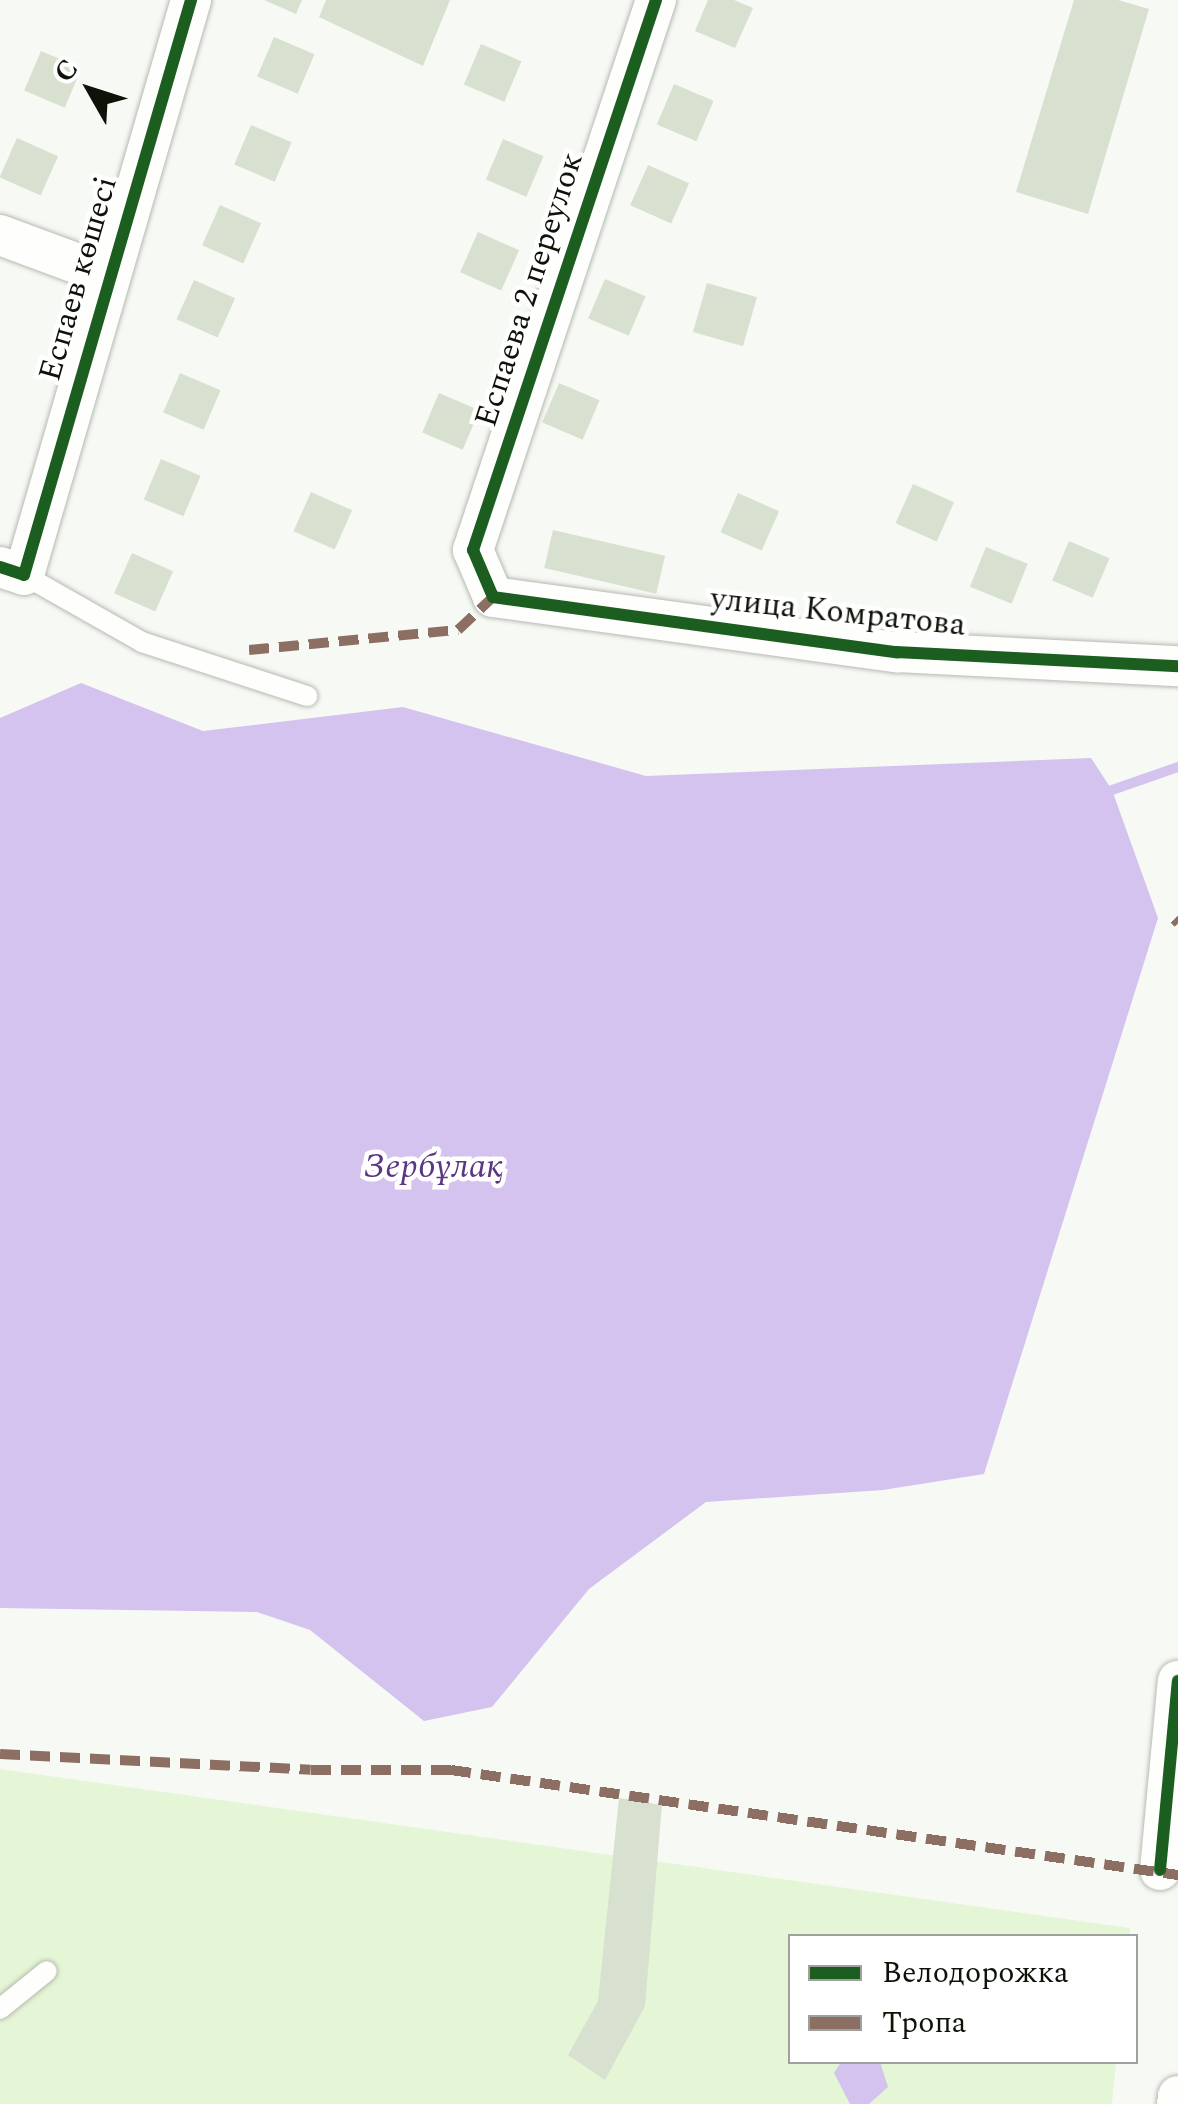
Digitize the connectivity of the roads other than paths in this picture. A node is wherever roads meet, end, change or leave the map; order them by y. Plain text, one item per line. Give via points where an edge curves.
1 (190, 0) edge
2 (656, 0) edge
3 (0, 234) edge
4 (108, 275) junction
5 (12, 571) edge
6 (493, 597) joint
7 (1178, 666) edge
8 (307, 696) dead end
9 (1178, 1681) edge
10 (1160, 1870) dead end
11 (48, 1971) dead end
12 (0, 2009) edge
13 (1178, 2096) edge
14 (1177, 2104) edge

1 - 4 street, Еспаев көшесі
2 - 6 street, Еспаева 2 переулок via 472,550
3 - 4 street
4 - 5 street, Еспаев көшесі
5 - 8 lane via 142,642
6 - 7 street, улица Комратова via 898,652
9 - 10 street
11 - 12 lane
13 - 14 street

